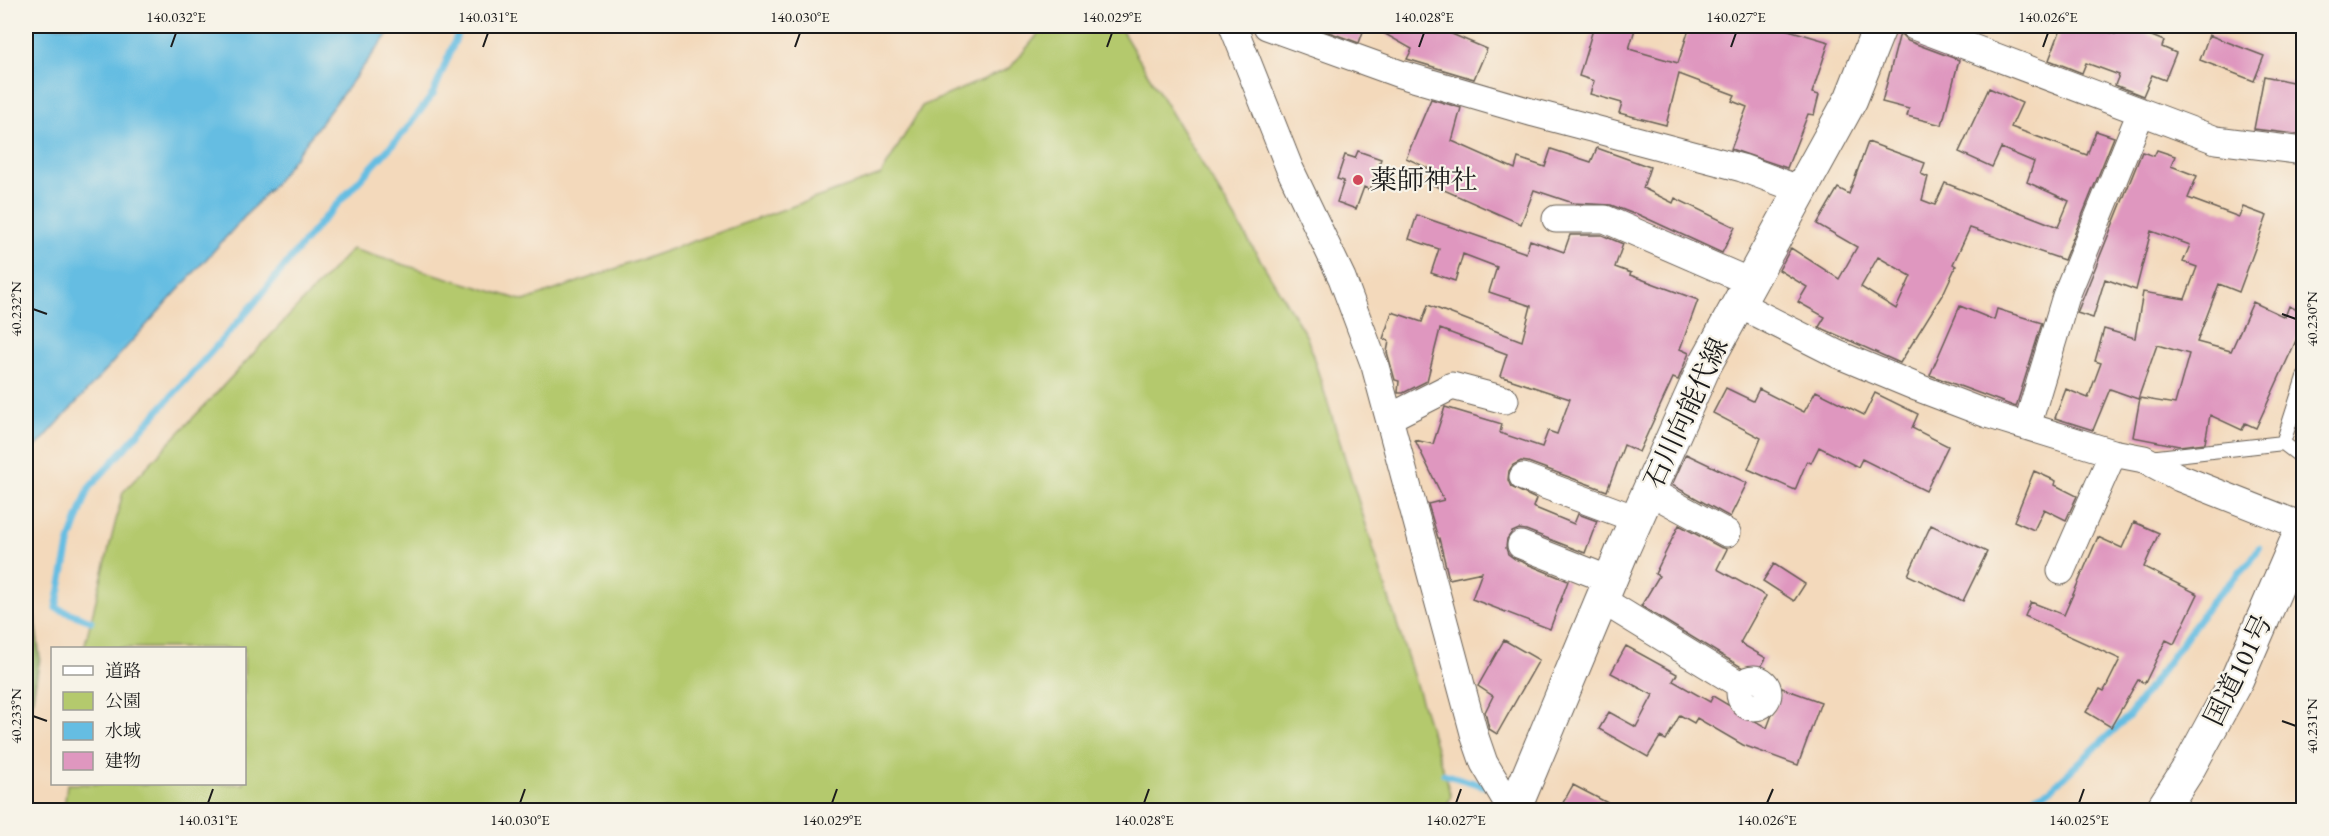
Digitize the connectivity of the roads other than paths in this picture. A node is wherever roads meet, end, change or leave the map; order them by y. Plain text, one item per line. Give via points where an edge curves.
1 (1233, 26) edge
2 (1268, 26) edge
3 (1880, 26) edge
4 (1914, 26) edge
5 (2141, 112) junction
6 (2304, 152) edge
7 (1801, 190) junction
8 (1556, 219) dead end
9 (1744, 293) junction
10 (2304, 376) edge
11 (1505, 400) dead end
12 (1389, 418) junction
13 (2026, 426) junction
14 (2283, 443) junction
15 (2113, 453) junction
16 (2144, 459) junction
17 (2304, 459) edge
18 (1522, 477) dead end
19 (1643, 505) junction
20 (2303, 526) edge
21 (1727, 533) dead end
22 (1521, 545) dead end
23 (2061, 571) dead end
24 (1606, 590) junction
25 (1742, 686) dead end
26 (1513, 810) edge
27 (2162, 810) edge

1 - 12 street via 1289,167 1342,278 1375,366
2 - 7 street via 1400,74 1534,114 1742,168
3 - 7 main road, 石川向能代線 via 1851,99
4 - 5 street
5 - 6 street via 2216,140
5 - 13 street via 2066,296
7 - 9 main road, 石川向能代線
8 - 9 street via 1605,219
9 - 13 street via 1837,354
9 - 19 main road, 石川向能代線 via 1705,365
10 - 14 lane
11 - 12 street via 1452,386
12 - 26 street via 1475,737 1484,764
13 - 15 street
14 - 16 lane
14 - 17 lane
15 - 16 street
15 - 23 street
16 - 20 street via 2180,478
18 - 19 street
19 - 21 street
19 - 24 main road, 石川向能代線
20 - 27 main road, 国道101号 via 2237,679
22 - 24 street
24 - 25 street
24 - 26 main road, 石川向能代線

